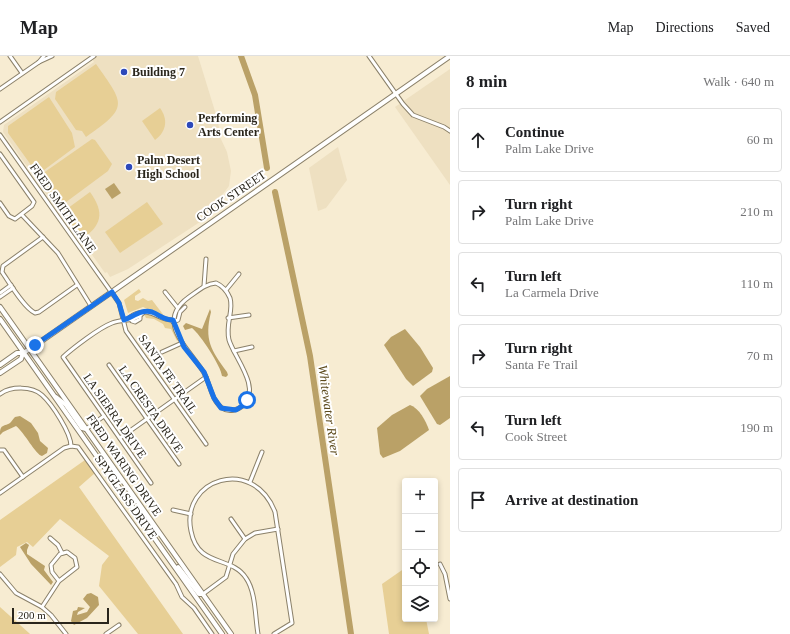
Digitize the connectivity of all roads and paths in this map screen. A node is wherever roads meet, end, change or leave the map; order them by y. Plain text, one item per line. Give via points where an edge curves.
1 (10, 56) edge
2 (44, 56) edge
3 (52, 56) edge
4 (94, 56) edge
5 (369, 56) edge
6 (450, 56) edge
7 (39, 62) junction
8 (22, 73) junction
9 (0, 89) edge
10 (397, 94) junction
11 (0, 122) edge
12 (450, 131) edge
13 (0, 135) edge
14 (0, 154) edge
15 (0, 203) edge
16 (22, 215) junction
17 (43, 238) junction
18 (206, 259) dead end
19 (239, 274) dead end
20 (77, 284) junction
21 (12, 286) junction
22 (204, 286) junction
23 (226, 290) junction
24 (112, 292) junction
25 (165, 292) dead end
26 (0, 293) edge
27 (0, 297) edge
28 (91, 306) junction
29 (0, 307) edge
30 (177, 307) junction
31 (185, 307) dead end
32 (141, 314) junction
33 (250, 315) dead end
34 (228, 318) junction
35 (0, 319) edge
36 (124, 320) junction
37 (173, 321) junction
38 (182, 343) junction
39 (252, 347) dead end
40 (30, 349) junction
41 (234, 351) junction
42 (162, 352) dead end
43 (24, 353) junction
44 (0, 365) edge
45 (109, 365) dead end
46 (0, 373) edge
47 (206, 377) junction
48 (50, 391) junction
49 (0, 394) edge
50 (174, 400) junction
51 (104, 416) junction
52 (147, 419) junction
53 (86, 429) junction
54 (120, 438) junction
55 (206, 444) dead end
56 (71, 446) junction
57 (0, 450) edge
58 (262, 452) dead end
59 (179, 464) dead end
60 (23, 477) junction
61 (151, 482) dead end
62 (250, 482) junction
63 (0, 493) edge
64 (173, 510) dead end
65 (191, 514) junction
66 (231, 519) dead end
67 (278, 529) junction
68 (50, 538) dead end
69 (245, 539) junction
70 (62, 552) junction
71 (170, 560) junction
72 (440, 564) dead end
73 (230, 566) junction
74 (0, 574) edge
75 (59, 581) junction
76 (203, 594) junction
77 (450, 599) edge
78 (42, 607) junction
79 (119, 625) dead end
80 (66, 634) edge
81 (106, 634) edge
82 (212, 634) edge
83 (222, 634) edge
84 (231, 634) edge
85 (258, 634) edge
86 (274, 634) edge

1 - 8 street
2 - 7 street
3 - 7 street
4 - 11 street
5 - 10 street
6 - 10 main road, COOK STREET
7 - 8 street
8 - 9 street
10 - 12 street via 413,115
10 - 24 main road, COOK STREET
13 - 24 street, FRED SMITH LANE
14 - 16 street via 34,202
15 - 16 street via 11,218 15,219
16 - 17 street
17 - 20 street via 58,253
17 - 21 street via 3,266 2,272
18 - 22 street
19 - 23 street
20 - 21 street via 35,313 28,309
20 - 28 street
21 - 26 street
21 - 27 street
22 - 23 street via 216,283
22 - 30 street
23 - 34 street via 231,304
24 - 28 main road, COOK STREET
24 - 36 street, SANTA FE TRAIL via 119,303
25 - 30 street
28 - 40 main road, COOK STREET
29 - 40 main road, FRED WARING DRIVE
30 - 37 street
31 - 37 street via 180,312 178,320
32 - 36 street
32 - 36 street via 132,321
32 - 37 street via 149,312
33 - 34 street
34 - 41 street via 228,333
35 - 43 main road, FRED WARING DRIVE
36 - 50 street, SANTA FE TRAIL via 126,331
36 - 51 street, LA SIERRA DRIVE via 107,326 63,357
37 - 38 street
38 - 42 street
38 - 47 street
39 - 41 street
40 - 43 main road, COOK STREET
40 - 53 main road, FRED WARING DRIVE
41 - 47 street via 243,365 249,389 245,404 236,410 221,408
43 - 44 main road, COOK STREET via 17,353
43 - 46 main road, COOK STREET via 21,359
43 - 48 main road, FRED WARING DRIVE
45 - 52 street, LA CRESTA DRIVE
47 - 50 street
48 - 53 main road via 66,405 82,428
48 - 71 main road, FRED WARING DRIVE
49 - 56 street via 11,389 28,389 41,395 66,428
50 - 52 street
50 - 55 street, SANTA FE TRAIL
51 - 53 street
51 - 54 street, LA SIERRA DRIVE
52 - 54 street
52 - 59 street, LA CRESTA DRIVE
53 - 76 main road, FRED WARING DRIVE
54 - 61 street, LA SIERRA DRIVE
56 - 60 street via 64,448
56 - 82 street, SPYGLASS DRIVE via 76,446 82,451 176,584 182,597 194,608
57 - 60 street via 4,450
58 - 62 street
60 - 63 street
62 - 65 street via 232,479 216,482 204,489 196,498
62 - 67 street via 268,497 275,512
64 - 65 street
65 - 73 street via 190,530 200,550 215,561
66 - 69 street
67 - 69 street via 255,533
67 - 86 street via 292,623
68 - 70 street
69 - 73 street via 233,554
70 - 75 street via 50,568
70 - 75 street via 69,553 78,564 77,568
71 - 76 main road via 184,573 199,594
71 - 83 main road, FRED WARING DRIVE
72 - 77 street via 445,574
73 - 76 street via 226,578
73 - 85 street via 243,574 248,581
74 - 78 street via 16,593
75 - 78 street
76 - 84 main road, FRED WARING DRIVE
78 - 80 street
79 - 81 street

